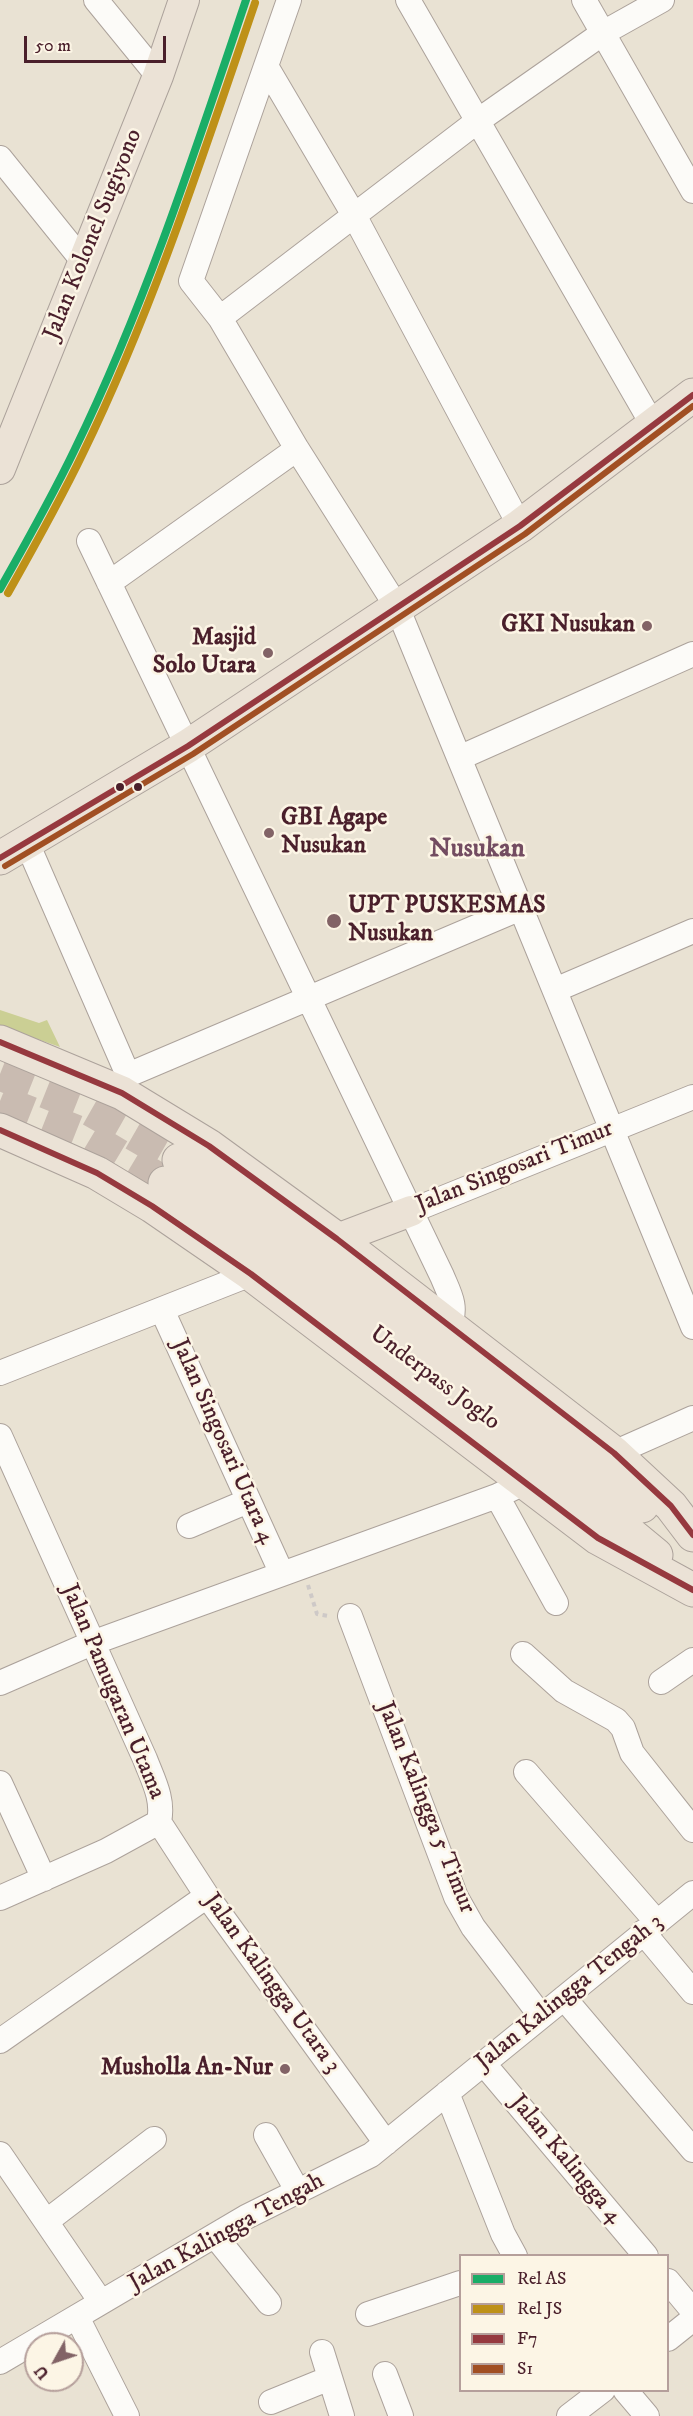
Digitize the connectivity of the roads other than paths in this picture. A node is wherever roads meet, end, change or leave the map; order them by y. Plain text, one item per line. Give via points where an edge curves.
1 (96, 0) edge
2 (183, 0) edge
3 (289, 0) edge
4 (408, 0) edge
5 (584, 0) edge
6 (662, 0) edge
7 (603, 33) junction
8 (266, 66) junction
9 (158, 76) junction
10 (479, 120) junction
11 (0, 158) edge
12 (693, 190) edge
13 (355, 217) junction
14 (83, 261) junction
15 (220, 318) junction
16 (693, 395) edge
17 (654, 427) junction
18 (297, 449) junction
19 (1, 463) edge
20 (520, 526) junction
21 (89, 541) dead end
22 (109, 583) junction
23 (397, 607) junction
24 (693, 654) edge
25 (188, 746) junction
26 (459, 758) junction
27 (13, 850) edge
28 (521, 908) junction
29 (693, 931) edge
30 (555, 990) junction
31 (309, 998) junction
32 (0, 1042) edge
33 (125, 1084) junction
34 (693, 1097) edge
35 (612, 1129) junction
36 (0, 1130) edge
37 (411, 1211) junction
38 (337, 1239) junction
39 (251, 1274) junction
40 (162, 1310) junction
41 (448, 1325) junction
42 (693, 1327) edge
43 (0, 1373) edge
44 (693, 1418) edge
45 (0, 1436) edge
46 (614, 1453) junction
47 (511, 1490) junction
48 (248, 1501) junction
49 (189, 1526) dead end
50 (693, 1535) edge
51 (693, 1547) edge
52 (293, 1570) junction
53 (693, 1589) edge
54 (556, 1604) dead end
55 (350, 1616) road end
56 (93, 1643) junction
57 (523, 1653) dead end
58 (693, 1660) edge
59 (660, 1682) dead end
60 (0, 1683) edge
61 (526, 1772) dead end
62 (0, 1783) edge
63 (159, 1822) junction
64 (693, 1830) edge
65 (44, 1879) junction
66 (693, 1893) edge
67 (207, 1896) junction
68 (0, 1898) edge
69 (649, 1927) junction
70 (693, 1992) edge
71 (564, 1998) junction
72 (541, 2016) junction
73 (0, 2041) edge
74 (484, 2064) junction
75 (447, 2093) junction
76 (266, 2135) dead end
77 (154, 2139) dead end
78 (386, 2143) junction
79 (693, 2150) edge
80 (4, 2170) edge
81 (297, 2190) junction
82 (47, 2221) junction
83 (215, 2236) junction
84 (514, 2254) edge
85 (644, 2254) edge
86 (669, 2282) edge
87 (459, 2283) edge
88 (101, 2302) junction
89 (269, 2303) dead end
90 (693, 2311) edge
91 (368, 2314) dead end
92 (77, 2317) junction
93 (693, 2319) edge
94 (669, 2338) edge
95 (322, 2352) dead end
96 (0, 2362) edge
97 (385, 2374) dead end
98 (330, 2378) junction
99 (602, 2392) edge
100 (626, 2392) edge
101 (271, 2402) dead end
102 (126, 2416) edge
103 (342, 2416) edge
104 (401, 2416) edge
105 (569, 2416) edge
106 (647, 2416) edge

1 - 9 street
2 - 9 main road, Jalan Kolonel Sugiyono
3 - 8 street
4 - 10 street
5 - 7 street
6 - 7 street
7 - 10 street
7 - 12 street
8 - 13 street
8 - 15 street via 191,281
9 - 14 main road, Jalan Kolonel Sugiyono
10 - 13 street
10 - 17 street
11 - 14 street
13 - 15 street
13 - 20 street
14 - 19 main road, Jalan Kolonel Sugiyono
15 - 18 street
16 - 17 highway
17 - 20 highway
18 - 22 street
18 - 23 street
20 - 23 highway
21 - 22 street
22 - 25 street
23 - 25 highway
23 - 26 street
24 - 26 street
25 - 27 highway
25 - 31 street
26 - 28 street
27 - 33 street
28 - 30 street
28 - 31 street
29 - 30 street
30 - 35 street
31 - 33 street
31 - 37 street
32 - 33 highway
33 - 38 highway
34 - 35 street, Jalan Singosari Timur
35 - 37 street, Jalan Singosari Timur
35 - 42 street
36 - 39 highway via 97,1173
37 - 38 main road, Jalan Singosari Timur
37 - 41 street via 453,1301 453,1316
38 - 41 highway
39 - 40 street
39 - 47 highway
40 - 43 street
40 - 48 street, Jalan Singosari Utara 4
41 - 46 highway
44 - 46 street
45 - 56 street, Jalan Pamugaran Utama
46 - 50 highway via 671,1506
47 - 52 street
47 - 53 highway
47 - 54 street
48 - 49 street
48 - 52 street, Jalan Singosari Utara 4
51 - 53 highway, Underpass Joglo via 536,1424 172,1172 341,1309 553,1470
52 - 56 street
55 - 72 street, Jalan Kalingga 5 Timur via 456,1897 473,1927
56 - 60 street
56 - 63 street, Jalan Pamugaran Utama via 156,1787 161,1810
57 - 64 street via 564,1691 616,1720 632,1753
58 - 59 street
61 - 69 street
62 - 65 street
63 - 65 street, Jalan Pamugaran Utama via 126,1842
63 - 67 street, Jalan Kalingga Utara 3
65 - 68 street, Jalan Pamugaran Utama
66 - 69 street, Jalan Kalingga Tengah 3
67 - 73 street
67 - 78 street, Jalan Kalingga Utara 3
69 - 70 street
69 - 71 street, Jalan Kalingga Tengah 3
71 - 72 street, Jalan Kalingga Tengah 3
71 - 79 street
72 - 74 street, Jalan Kalingga Tengah 3
74 - 75 street, Jalan Kalingga Tengah 3
74 - 85 street, Jalan Kalingga 4
75 - 78 street, Jalan Kalingga Tengah
75 - 84 street
76 - 81 street
77 - 82 street
78 - 81 street, Jalan Kalingga Tengah via 359,2162
80 - 82 street
81 - 83 street, Jalan Kalingga Tengah
82 - 88 street
83 - 88 street, Jalan Kalingga Tengah
83 - 89 street
86 - 90 street
87 - 91 street
88 - 92 street, Jalan Kalingga Tengah
92 - 96 street, Jalan Kalingga Tengah
92 - 102 street
93 - 94 street
95 - 98 street
97 - 104 street
98 - 101 street
98 - 103 street
99 - 105 street
100 - 106 street

